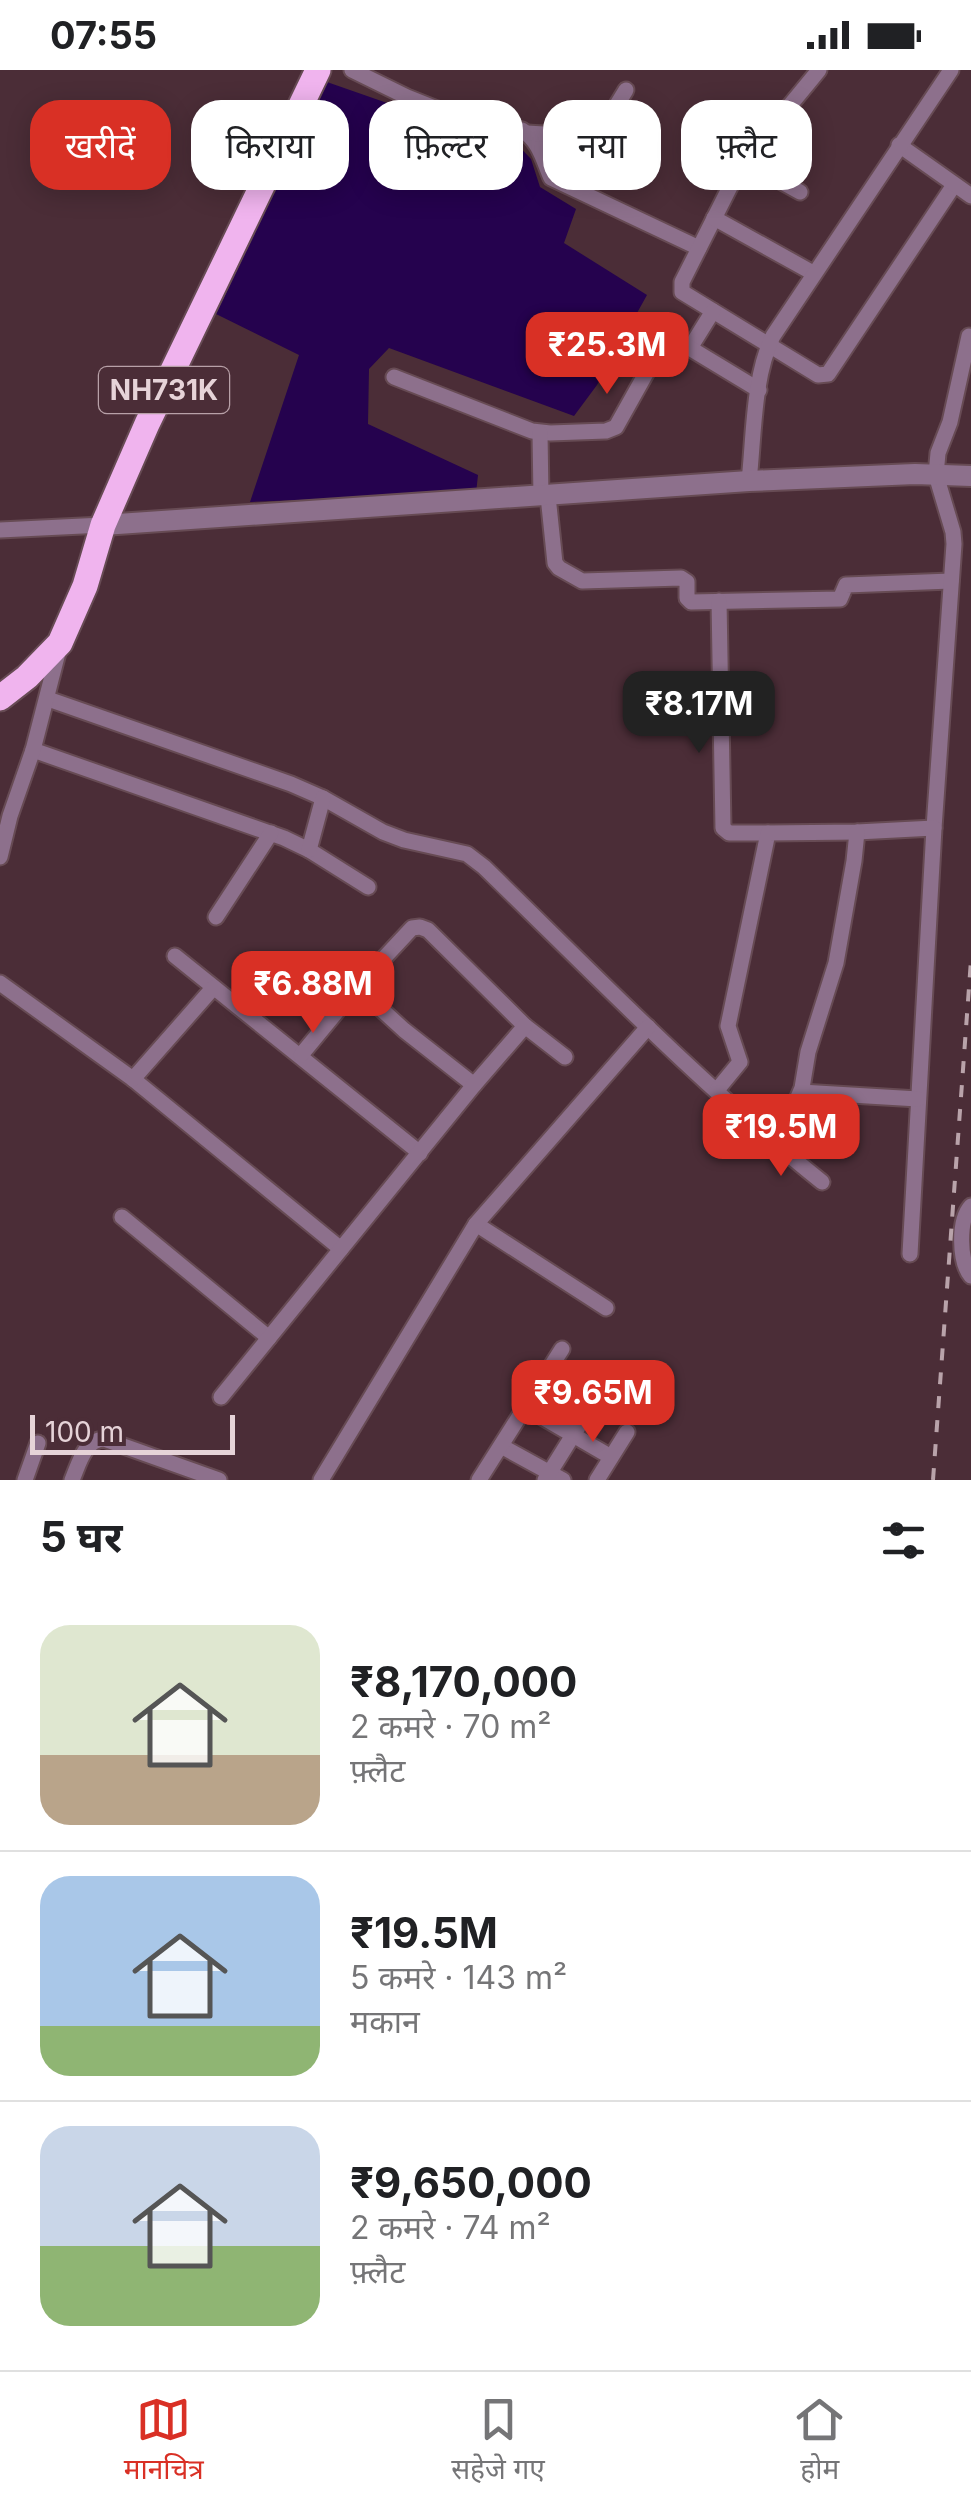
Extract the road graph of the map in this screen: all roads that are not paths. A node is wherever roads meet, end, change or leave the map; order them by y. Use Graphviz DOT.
graph roads {
  1 [pos="318,70"];
  2 [pos="352,70"];
  3 [pos="819,70"];
  4 [pos="951,70"];
  5 [pos="626,90"];
  6 [pos="794,100"];
  7 [pos="527,132"];
  8 [pos="899,145"];
  9 [pos="954,185"];
  10 [pos="729,190"];
  11 [pos="796,190"];
  12 [pos="800,192"];
  13 [pos="971,196"];
  14 [pos="714,218"];
  15 [pos="699,248"];
  16 [pos="813,273"];
  17 [pos="713,311"];
  18 [pos="968,336"];
  19 [pos="769,345"];
  20 [pos="690,348"];
  21 [pos="394,377"];
  22 [pos="759,390"];
  23 [pos="540,433"];
  24 [pos="936,475"];
  25 [pos="971,476"];
  26 [pos="748,481"];
  27 [pos="545,496"];
  28 [pos="103,525"];
  29 [pos="0,530"];
  30 [pos="951,581"];
  31 [pos="719,601"];
  32 [pos="60,643"];
  33 [pos="0,698"];
  34 [pos="48,699"];
  35 [pos="34,750"];
  36 [pos="323,798"];
  37 [pos="934,828"];
  38 [pos="857,832"];
  39 [pos="271,833"];
  40 [pos="768,833"];
  41 [pos="310,850"];
  42 [pos="0,856"];
  43 [pos="368,887"];
  44 [pos="216,917"];
  45 [pos="175,956"];
  46 [pos="0,983"];
  47 [pos="357,987"];
  48 [pos="213,988"];
  49 [pos="525,1026"];
  50 [pos="648,1027"];
  51 [pos="302,1055"];
  52 [pos="565,1057"];
  53 [pos="133,1079"];
  54 [pos="474,1085"];
  55 [pos="716,1090"];
  56 [pos="800,1092"];
  57 [pos="918,1100"];
  58 [pos="768,1140"];
  59 [pos="420,1153"];
  60 [pos="822,1182"];
  61 [pos="971,1206"];
  62 [pos="122,1217"];
  63 [pos="476,1224"];
  64 [pos="341,1249"];
  65 [pos="910,1254"];
  66 [pos="971,1276"];
  67 [pos="606,1308"];
  68 [pos="269,1338"];
  69 [pos="562,1349"];
  70 [pos="603,1387"];
  71 [pos="221,1398"];
  72 [pos="525,1407"];
  73 [pos="627,1432"];
  74 [pos="573,1436"];
  75 [pos="38,1443"];
  76 [pos="500,1446"];
  77 [pos="611,1458"];
  78 [pos="553,1478"];
  79 [pos="24,1480"];
  80 [pos="72,1480"];
  81 [pos="218,1480"];
  82 [pos="320,1480"];
  83 [pos="480,1480"];
  84 [pos="597,1480"];
  1 -- 28 [label="highway, NH731K"];
  2 -- 7 [label="street"];
  3 -- 6 [label="street"];
  4 -- 8 [label="street"];
  5 -- 7 [label="street"];
  7 -- 15 [label="street"];
  8 -- 9 [label="street"];
  8 -- 16 [label="street"];
  9 -- 13 [label="street"];
  9 -- 19 [label="street"];
  10 -- 14 [label="street"];
  11 -- 12 [label="street"];
  14 -- 15 [label="street"];
  14 -- 16 [label="street"];
  15 -- 17 [label="street"];
  16 -- 19 [label="street"];
  17 -- 19 [label="street"];
  17 -- 20 [label="street"];
  18 -- 24 [label="street"];
  19 -- 22 [label="street"];
  20 -- 22 [label="street"];
  20 -- 23 [label="street"];
  21 -- 23 [label="street"];
  22 -- 26 [label="street"];
  23 -- 27 [label="street"];
  24 -- 25 [label="street"];
  24 -- 26 [label="street"];
  24 -- 30 [label="street"];
  26 -- 27 [label="street"];
  27 -- 28 [label="street"];
  27 -- 31 [label="street"];
  28 -- 29 [label="street"];
  28 -- 32 [label="highway, NH731K"];
  30 -- 31 [label="street"];
  30 -- 37 [label="street"];
  31 -- 40 [label="street"];
  32 -- 33 [label="highway, NH731K"];
  32 -- 34 [label="street"];
  34 -- 35 [label="street"];
  34 -- 36 [label="street"];
  35 -- 39 [label="street"];
  35 -- 42 [label="street"];
  36 -- 41 [label="street"];
  36 -- 50 [label="street"];
  37 -- 38 [label="street"];
  37 -- 57 [label="street"];
  38 -- 40 [label="street"];
  38 -- 56 [label="street"];
  39 -- 41 [label="street"];
  39 -- 44 [label="street"];
  40 -- 55 [label="street"];
  41 -- 43 [label="street"];
  45 -- 48 [label="street"];
  46 -- 53 [label="street"];
  47 -- 49 [label="street"];
  47 -- 51 [label="street"];
  47 -- 54 [label="street"];
  48 -- 51 [label="street"];
  48 -- 53 [label="street"];
  49 -- 52 [label="street"];
  49 -- 54 [label="street"];
  50 -- 55 [label="street"];
  50 -- 63 [label="street"];
  51 -- 59 [label="street"];
  53 -- 64 [label="street"];
  54 -- 59 [label="street"];
  55 -- 58 [label="street"];
  56 -- 57 [label="street"];
  56 -- 58 [label="street"];
  57 -- 65 [label="street"];
  58 -- 60 [label="street"];
  59 -- 64 [label="street"];
  61 -- 66 [label="street"];
  62 -- 68 [label="street"];
  63 -- 67 [label="street"];
  63 -- 82 [label="street"];
  64 -- 68 [label="street"];
  68 -- 71 [label="street"];
  69 -- 72 [label="street"];
  70 -- 74 [label="street"];
  72 -- 74 [label="street"];
  72 -- 76 [label="street"];
  73 -- 77 [label="street"];
  74 -- 77 [label="street"];
  74 -- 78 [label="street"];
  75 -- 79 [label="street"];
  76 -- 78 [label="street"];
  76 -- 83 [label="street"];
  77 -- 84 [label="street"];
  80 -- 81 [label="street"];
}
